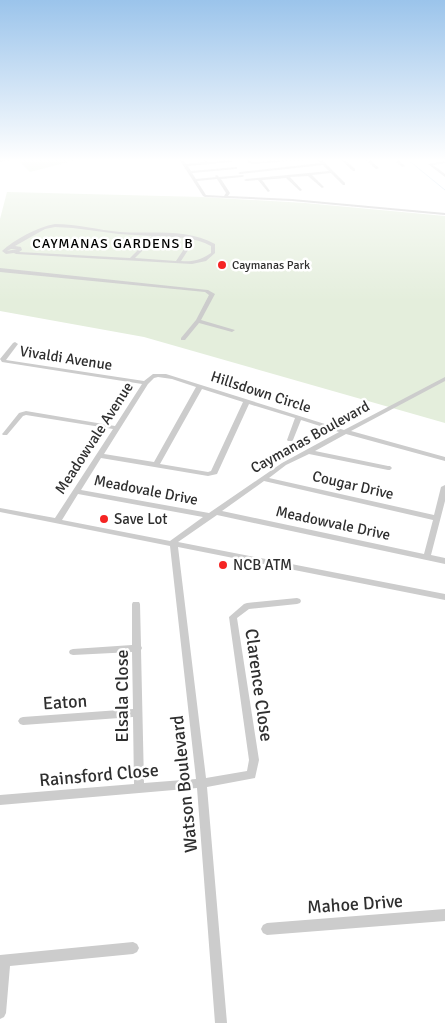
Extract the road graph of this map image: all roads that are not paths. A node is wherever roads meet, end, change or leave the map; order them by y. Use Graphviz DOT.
graph roads {
  1 [pos="366,207"];
  2 [pos="445,214"];
  3 [pos="155,235"];
  4 [pos="190,244"];
  5 [pos="4,250"];
  6 [pos="132,259"];
  7 [pos="178,262"];
  8 [pos="0,270"];
  9 [pos="198,321"];
  10 [pos="232,330"];
  11 [pos="184,339"];
  12 [pos="15,344"];
  13 [pos="156,374"];
  14 [pos="443,380"];
  15 [pos="146,383"];
  16 [pos="200,386"];
  17 [pos="247,400"];
  18 [pos="299,417"];
  19 [pos="116,428"];
  20 [pos="345,432"];
  21 [pos="5,434"];
  22 [pos="290,440"];
  23 [pos="307,451"];
  24 [pos="99,455"];
  25 [pos="445,459"];
  26 [pos="156,465"];
  27 [pos="388,468"];
  28 [pos="263,479"];
  29 [pos="445,487"];
  30 [pos="76,491"];
  31 [pos="0,510"];
  32 [pos="213,514"];
  33 [pos="437,518"];
  34 [pos="57,521"];
  35 [pos="173,542"];
  36 [pos="427,557"];
  37 [pos="445,561"];
  38 [pos="445,597"];
  39 [pos="297,602"];
  40 [pos="136,604"];
  41 [pos="138,648"];
  42 [pos="73,652"];
  43 [pos="138,712"];
  44 [pos="23,721"];
  45 [pos="202,783"];
  46 [pos="139,788"];
  47 [pos="0,800"];
  48 [pos="445,915"];
  49 [pos="267,929"];
  50 [pos="133,948"];
  51 [pos="2,960"];
  52 [pos="0,1013"];
  53 [pos="221,1023"];
  1 -- 2 [label="street"];
  3 -- 5 [label="street"];
  3 -- 6 [label="street"];
  3 -- 7 [label="street"];
  4 -- 7 [label="street"];
  5 -- 6 [label="street"];
  6 -- 7 [label="street"];
  8 -- 9 [label="street"];
  9 -- 10 [label="street"];
  9 -- 11 [label="street"];
  12 -- 15 [label="street, Vivaldi Avenue"];
  13 -- 15 [label="street, Meadowvale Avenue"];
  13 -- 16 [label="street, Hillsdown Circle"];
  14 -- 20 [label="street, Caymanas Boulevard"];
  15 -- 19 [label="street, Meadowvale Avenue"];
  16 -- 17 [label="street, Hillsdown Circle"];
  16 -- 26 [label="street"];
  17 -- 18 [label="street, Hillsdown Circle"];
  17 -- 26 [label="street"];
  18 -- 20 [label="street, Hillsdown Circle"];
  18 -- 22 [label="street"];
  19 -- 21 [label="street"];
  19 -- 24 [label="street, Meadowvale Avenue"];
  20 -- 23 [label="street, Caymanas Boulevard"];
  20 -- 25 [label="street, Hillsdown Circle"];
  23 -- 27 [label="street"];
  23 -- 28 [label="street, Caymanas Boulevard"];
  24 -- 26 [label="street"];
  24 -- 30 [label="street, Meadowvale Avenue"];
  28 -- 32 [label="street, Caymanas Boulevard"];
  28 -- 33 [label="street, Cougar Drive"];
  29 -- 33 [label="street"];
  30 -- 32 [label="street, Meadovale Drive"];
  30 -- 34 [label="street, Meadowvale Avenue"];
  31 -- 34 [label="street"];
  32 -- 35 [label="street, Caymanas Boulevard"];
  32 -- 36 [label="street, Meadowvale Drive"];
  33 -- 36 [label="street"];
  34 -- 35 [label="street"];
  35 -- 38 [label="street"];
  35 -- 45 [label="street, Watson Boulevard"];
  36 -- 37 [label="street, Meadowvale Drive"];
  39 -- 45 [label="street, Clarence Close"];
  40 -- 41 [label="street, Elsala Close"];
  41 -- 42 [label="street"];
  41 -- 43 [label="street, Elsala Close"];
  43 -- 44 [label="street, Eaton"];
  43 -- 46 [label="street, Elsala Close"];
  45 -- 46 [label="street, Rainsford Close"];
  45 -- 53 [label="street, Watson Boulevard"];
  46 -- 47 [label="street, Rainsford Close"];
  48 -- 49 [label="street, Mahoe Drive"];
  50 -- 51 [label="street"];
  51 -- 52 [label="street"];
}
